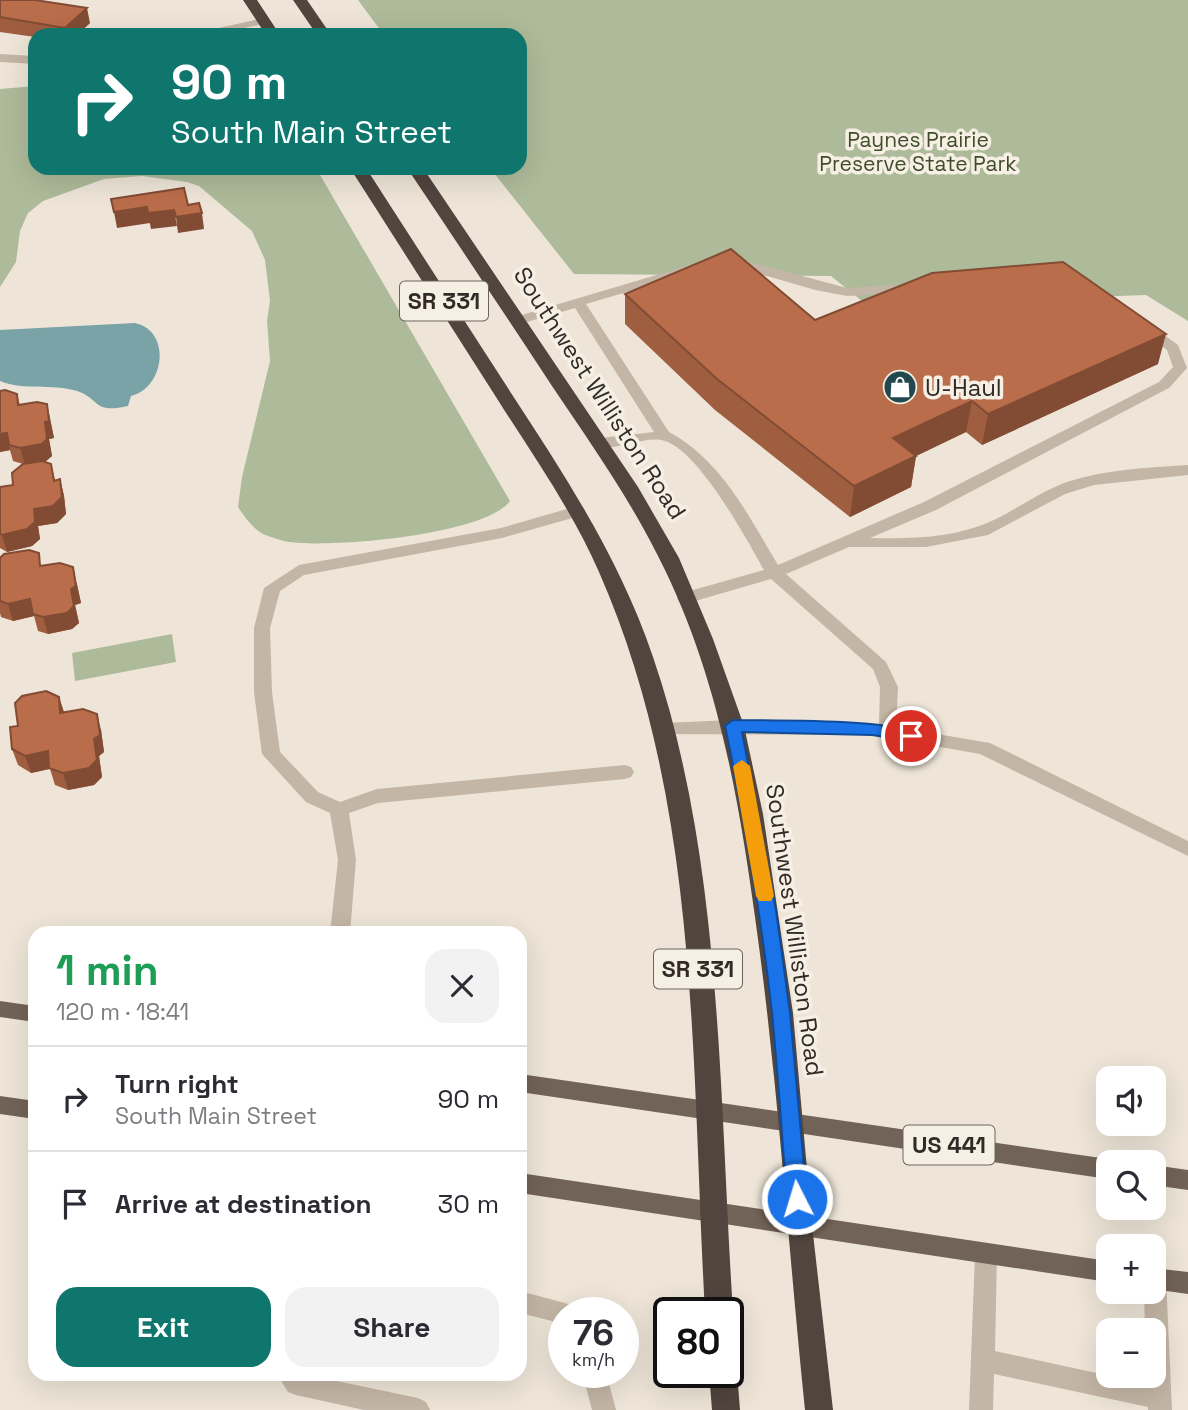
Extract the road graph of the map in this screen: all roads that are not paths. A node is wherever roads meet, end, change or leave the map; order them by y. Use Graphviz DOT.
graph roads {
  1 [pos="250,0"];
  2 [pos="300,0"];
  3 [pos="264,21"];
  4 [pos="228,28"];
  5 [pos="268,28"];
  6 [pos="319,28"];
  7 [pos="0,58"];
  8 [pos="28,60"];
  9 [pos="362,175"];
  10 [pos="420,175"];
  11 [pos="931,286"];
  12 [pos="578,302"];
  13 [pos="1131,317"];
  14 [pos="520,320"];
  15 [pos="664,435"];
  16 [pos="601,443"];
  17 [pos="1188,470"];
  18 [pos="577,512"];
  19 [pos="847,542"];
  20 [pos="775,573"];
  21 [pos="685,598"];
  22 [pos="733,726"];
  23 [pos="663,729"];
  24 [pos="887,731"];
  25 [pos="625,772"];
  26 [pos="339,809"];
  27 [pos="1188,849"];
  28 [pos="341,926"];
  29 [pos="0,1009"];
  30 [pos="28,1013"];
  31 [pos="527,1084"];
  32 [pos="0,1105"];
  33 [pos="28,1109"];
  34 [pos="706,1110"];
  35 [pos="790,1122"];
  36 [pos="1096,1167"];
  37 [pos="1166,1177"];
  38 [pos="1188,1180"];
  39 [pos="527,1184"];
  40 [pos="711,1212"];
  41 [pos="799,1225"];
  42 [pos="986,1254"];
  43 [pos="1096,1270"];
  44 [pos="1166,1280"];
  45 [pos="1188,1283"];
  46 [pos="718,1297"];
  47 [pos="527,1304"];
  48 [pos="1155,1304"];
  49 [pos="548,1309"];
  50 [pos="983,1360"];
  51 [pos="294,1381"];
  52 [pos="598,1388"];
  53 [pos="724,1388"];
  54 [pos="1160,1404"];
  55 [pos="418,1410"];
  56 [pos="604,1410"];
  57 [pos="726,1410"];
  58 [pos="819,1410"];
  59 [pos="981,1410"];
  1 -- 3 [label="highway"];
  2 -- 6 [label="highway"];
  3 -- 4 [label="street"];
  3 -- 5 [label="highway"];
  7 -- 8 [label="street"];
  9 -- 18 [label="highway, SR 331"];
  10 -- 14 [label="highway, Southwest Williston Road / SR 331"];
  11 -- 12 [label="street"];
  12 -- 14 [label="street"];
  12 -- 15 [label="street"];
  13 -- 19 [label="street"];
  14 -- 16 [label="highway, Southwest Williston Road / SR 331"];
  15 -- 16 [label="street"];
  15 -- 20 [label="street"];
  16 -- 21 [label="highway, Southwest Williston Road / SR 331"];
  17 -- 19 [label="street"];
  18 -- 23 [label="highway, SR 331"];
  18 -- 26 [label="street"];
  19 -- 20 [label="street"];
  20 -- 21 [label="street"];
  20 -- 24 [label="street"];
  21 -- 22 [label="highway, Southwest Williston Road / SR 331"];
  22 -- 23 [label="street"];
  22 -- 24 [label="street"];
  22 -- 35 [label="highway, Southwest Williston Road / SR 331"];
  23 -- 34 [label="highway, SR 331"];
  24 -- 27 [label="street"];
  25 -- 26 [label="street"];
  26 -- 28 [label="street"];
  29 -- 30 [label="main road"];
  31 -- 34 [label="main road, US 441"];
  32 -- 33 [label="main road"];
  34 -- 35 [label="main road, US 441"];
  34 -- 40 [label="highway, SR 331"];
  35 -- 36 [label="main road, US 441"];
  35 -- 41 [label="highway, Southwest Williston Road / SR 331"];
  37 -- 38 [label="main road"];
  39 -- 40 [label="main road"];
  40 -- 41 [label="main road"];
  40 -- 46 [label="highway, SR 331"];
  41 -- 42 [label="main road"];
  41 -- 58 [label="highway, Southwest Williston Road / SR 331"];
  42 -- 43 [label="main road"];
  42 -- 50 [label="street"];
  44 -- 45 [label="main road"];
  47 -- 49 [label="street"];
  48 -- 54 [label="street"];
  50 -- 54 [label="street"];
  50 -- 59 [label="street"];
  51 -- 55 [label="street"];
  52 -- 56 [label="street"];
  53 -- 57 [label="highway"];
}
